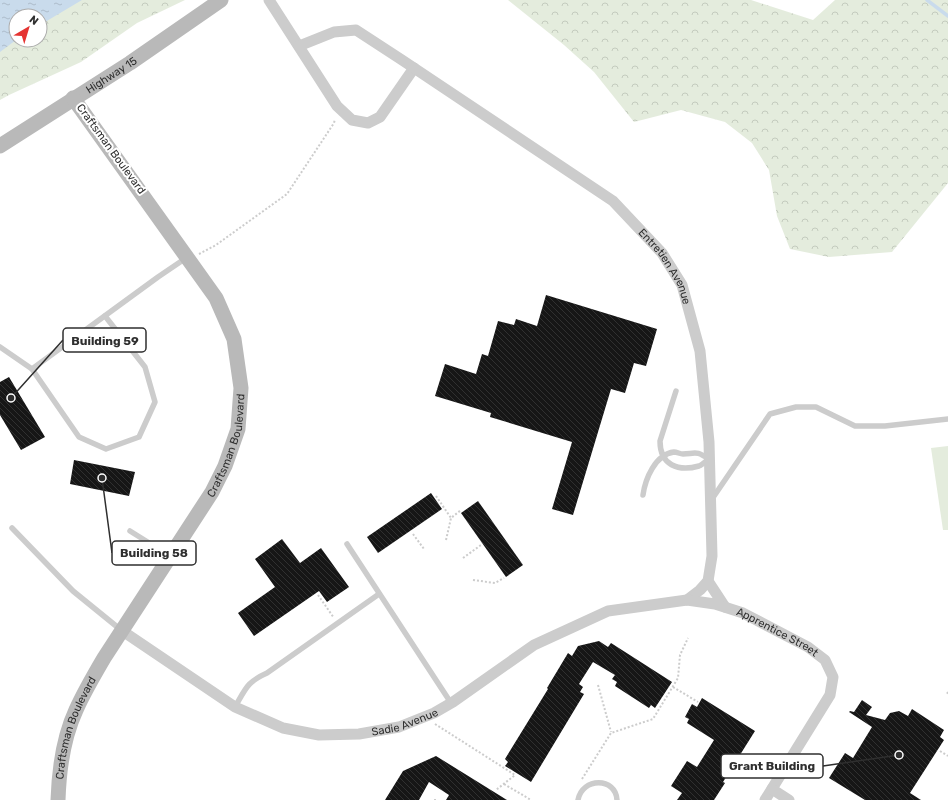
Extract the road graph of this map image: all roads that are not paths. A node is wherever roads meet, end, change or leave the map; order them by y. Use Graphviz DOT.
graph roads {
  1 [pos="221,0"];
  2 [pos="269,0"];
  3 [pos="299,46"];
  4 [pos="414,68"];
  5 [pos="73,98"];
  6 [pos="0,146"];
  7 [pos="193,255"];
  8 [pos="105,316"];
  9 [pos="0,347"];
  10 [pos="32,369"];
  11 [pos="676,391"];
  12 [pos="948,419"];
  13 [pos="663,457"];
  14 [pos="709,459"];
  15 [pos="643,495"];
  16 [pos="711,501"];
  17 [pos="12,528"];
  18 [pos="130,531"];
  19 [pos="347,544"];
  20 [pos="170,556"];
  21 [pos="708,581"];
  22 [pos="379,594"];
  23 [pos="687,600"];
  24 [pos="725,608"];
  25 [pos="121,630"];
  26 [pos="450,703"];
  27 [pos="235,706"];
  28 [pos="772,790"];
  29 [pos="58,800"];
  30 [pos="578,800"];
  31 [pos="617,800"];
  32 [pos="765,800"];
  33 [pos="789,800"];
  1 -- 5 [label="street, Highway 15"];
  2 -- 3 [label="street"];
  3 -- 4 [label="street, Entretien Avenue"];
  3 -- 4 [label="street"];
  4 -- 14 [label="street, Entretien Avenue"];
  5 -- 6 [label="street, Highway 15"];
  5 -- 7 [label="street, Craftsman Boulevard"];
  7 -- 8 [label="lane"];
  7 -- 20 [label="street, Craftsman Boulevard"];
  8 -- 10 [label="lane"];
  8 -- 10 [label="lane"];
  9 -- 10 [label="lane"];
  11 -- 13 [label="lane"];
  12 -- 16 [label="lane"];
  13 -- 14 [label="lane"];
  13 -- 14 [label="lane"];
  13 -- 15 [label="lane"];
  14 -- 16 [label="street, Entretien Avenue"];
  16 -- 21 [label="street, Entretien Avenue"];
  17 -- 25 [label="lane"];
  18 -- 20 [label="lane"];
  19 -- 22 [label="lane"];
  20 -- 25 [label="street, Craftsman Boulevard"];
  21 -- 23 [label="street"];
  21 -- 24 [label="street"];
  22 -- 26 [label="lane"];
  22 -- 27 [label="lane"];
  23 -- 24 [label="street, Apprentice Street"];
  23 -- 26 [label="street, Sadie Avenue"];
  24 -- 28 [label="street, Apprentice Street"];
  25 -- 27 [label="street, Sadie Avenue"];
  25 -- 29 [label="street, Craftsman Boulevard"];
  26 -- 27 [label="street, Sadie Avenue"];
  28 -- 32 [label="street, Apprentice Street"];
  28 -- 33 [label="street"];
  30 -- 31 [label="lane"];
}
